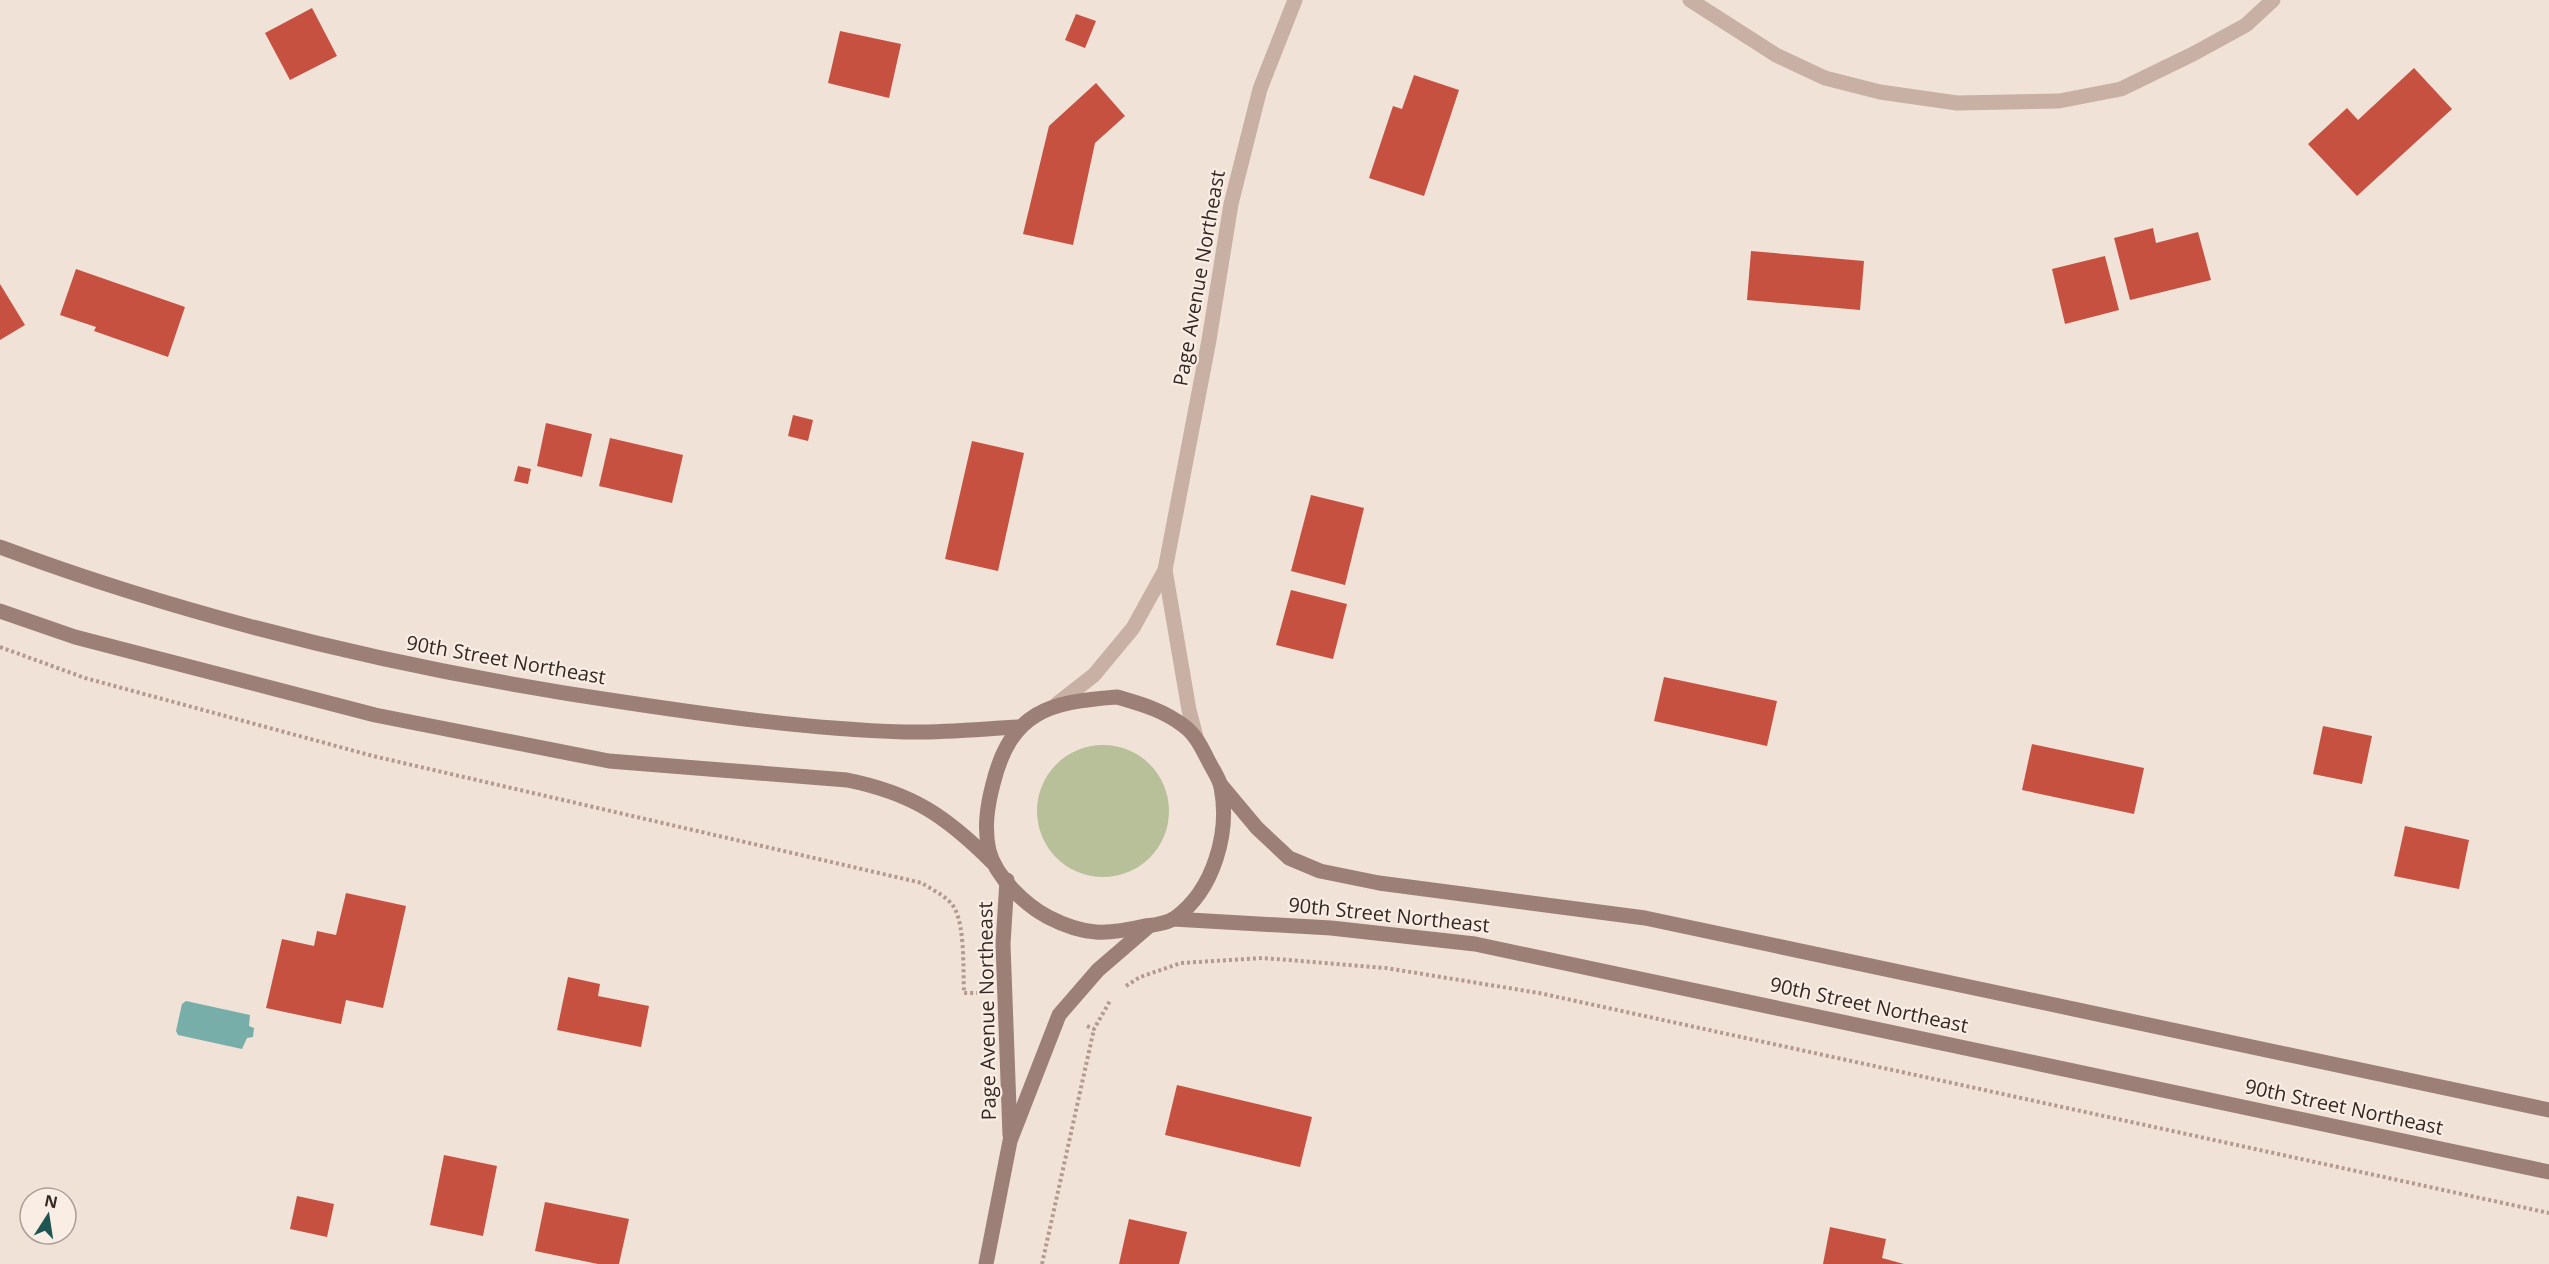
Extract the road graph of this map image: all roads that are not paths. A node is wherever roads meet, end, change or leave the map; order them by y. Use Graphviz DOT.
graph roads {
  1 [pos="1295,0"];
  2 [pos="1690,0"];
  3 [pos="2273,0"];
  4 [pos="0,547"];
  5 [pos="1165,570"];
  6 [pos="0,611"];
  7 [pos="1057,704"];
  8 [pos="1019,727"];
  9 [pos="1196,737"];
  10 [pos="1221,784"];
  11 [pos="992,862"];
  12 [pos="1007,880"];
  13 [pos="1173,919"];
  14 [pos="1150,925"];
  15 [pos="2549,1110"];
  16 [pos="1010,1141"];
  17 [pos="2549,1172"];
  18 [pos="986,1264"];
  1 -- 5 [label="street, Page Avenue Northeast"];
  2 -- 3 [label="street"];
  4 -- 8 [label="main road, 90th Street Northeast"];
  5 -- 7 [label="street, Page Avenue Northeast"];
  5 -- 9 [label="street, Page Avenue Northeast"];
  6 -- 11 [label="main road"];
  7 -- 8 [label="main road"];
  7 -- 9 [label="main road"];
  8 -- 11 [label="main road"];
  9 -- 10 [label="main road"];
  10 -- 13 [label="main road"];
  10 -- 15 [label="main road, 90th Street Northeast"];
  11 -- 12 [label="main road"];
  12 -- 14 [label="main road"];
  12 -- 16 [label="main road, Page Avenue Northeast"];
  13 -- 14 [label="main road"];
  13 -- 17 [label="main road, 90th Street Northeast"];
  14 -- 16 [label="main road, Page Avenue Northeast"];
  16 -- 18 [label="main road, Page Avenue Northeast"];
}
